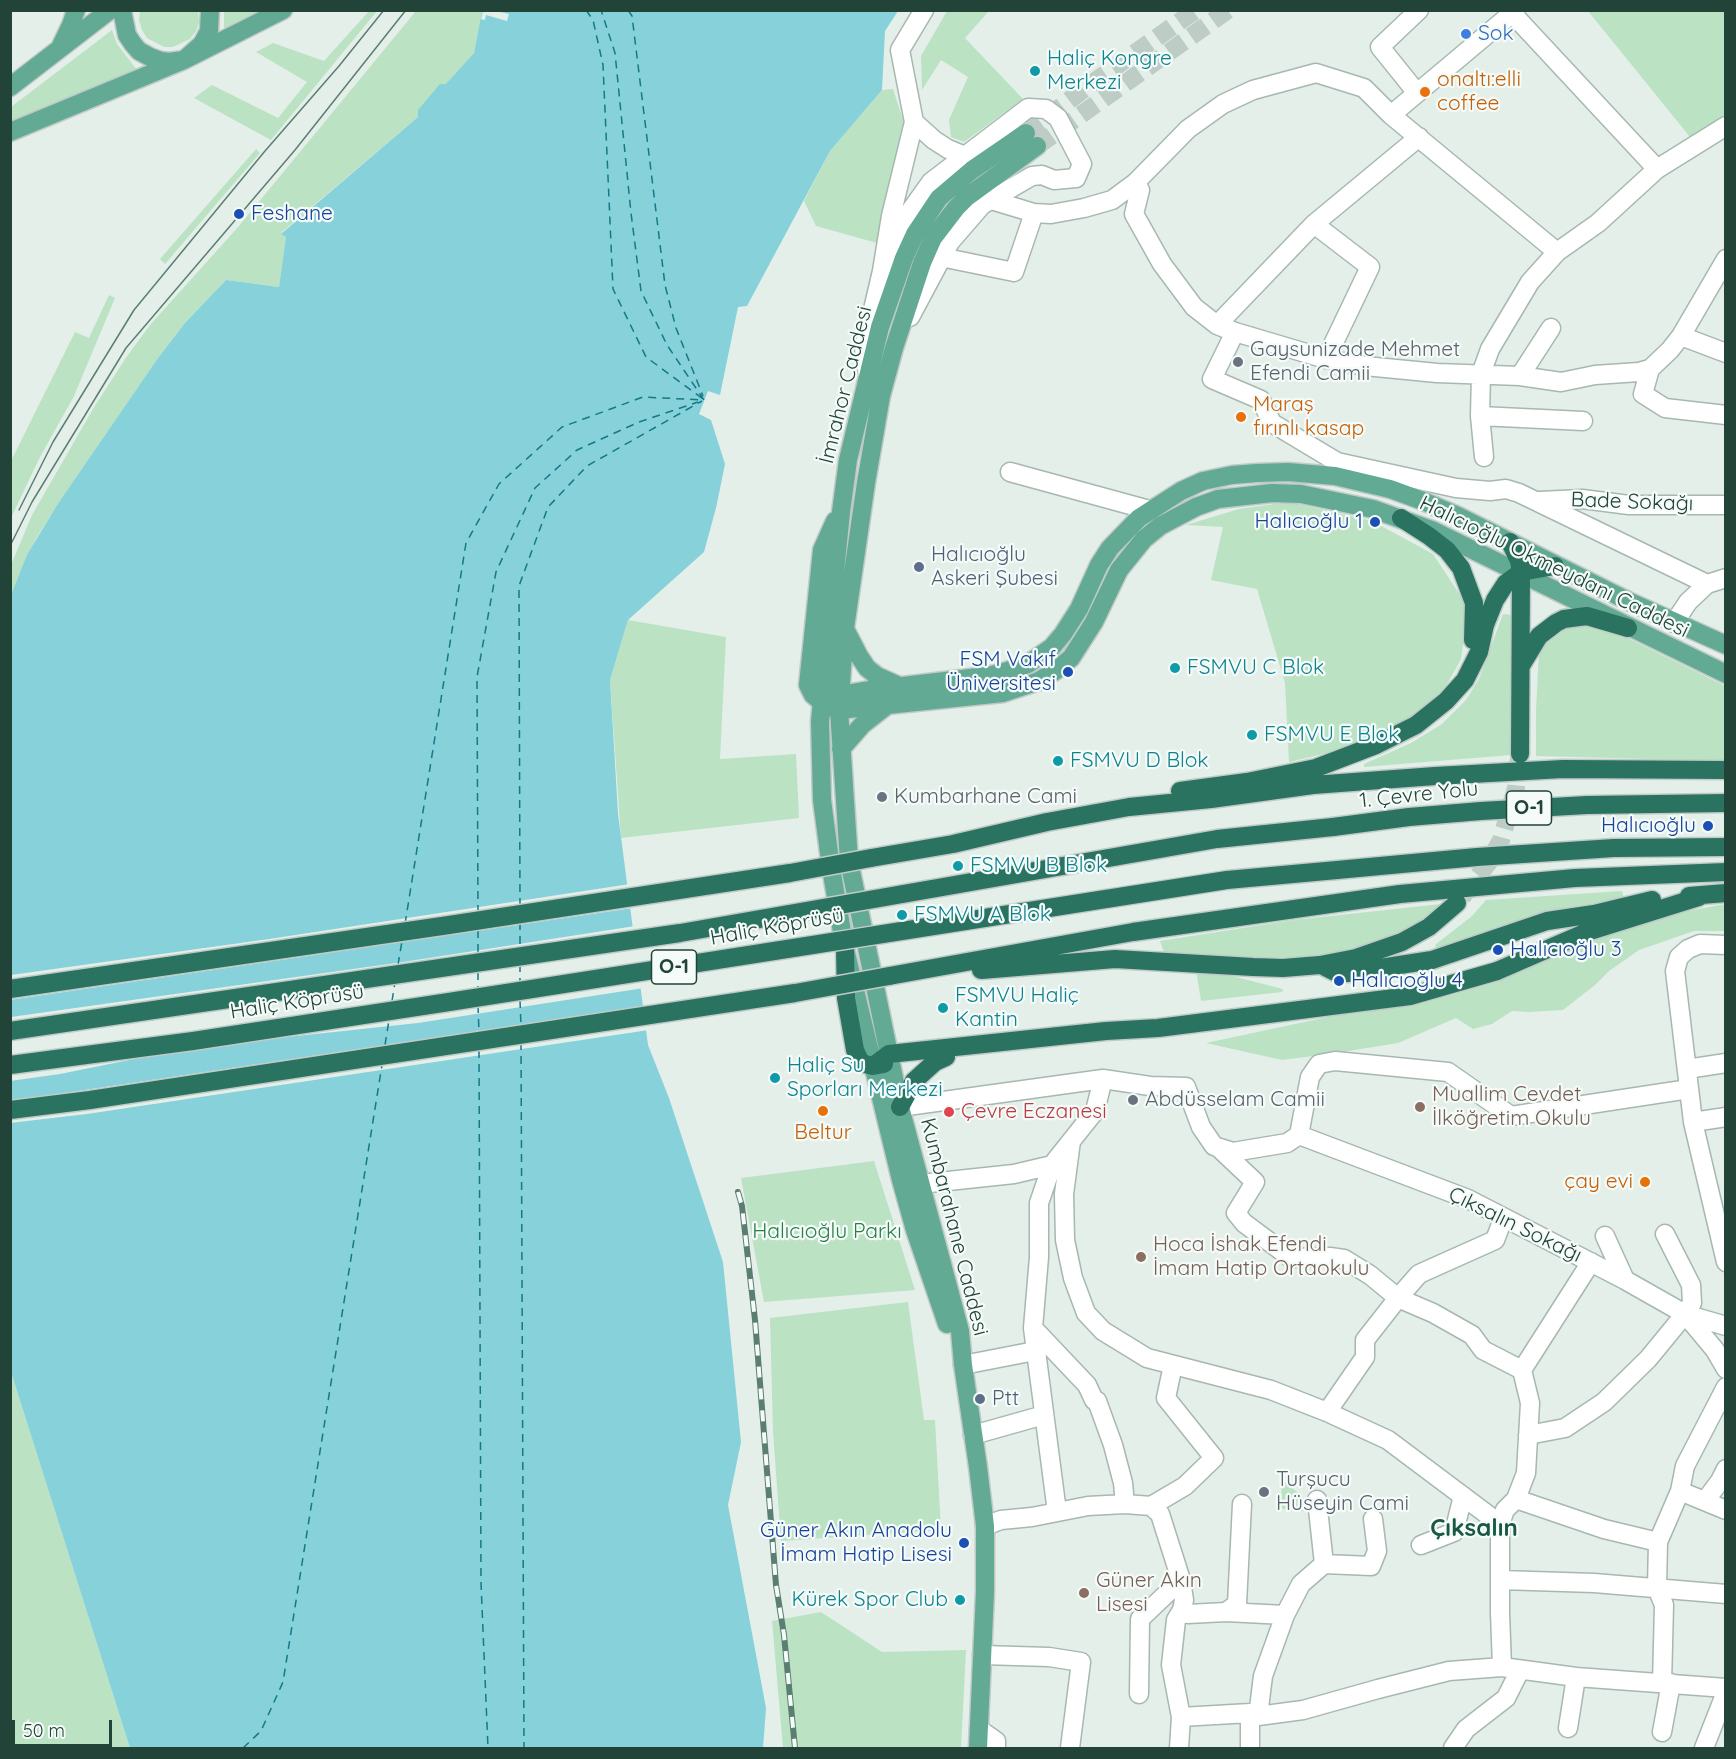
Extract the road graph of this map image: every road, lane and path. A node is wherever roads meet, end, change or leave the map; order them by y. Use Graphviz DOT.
graph roads {
  1 [pos="76,10"];
  2 [pos="110,10"];
  3 [pos="122,10"];
  4 [pos="210,10"];
  5 [pos="283,10"];
  6 [pos="924,10"];
  7 [pos="1419,10"];
  8 [pos="1512,12"];
  9 [pos="58,52"];
  10 [pos="184,60"];
  11 [pos="10,87"];
  12 [pos="1417,93"];
  13 [pos="1391,115"];
  14 [pos="914,122"];
  15 [pos="1725,126"];
  16 [pos="10,132"];
  17 [pos="1419,137"];
  18 [pos="965,156"];
  19 [pos="1657,169"];
  20 [pos="1135,183"];
  21 [pos="991,200"];
  22 [pos="1034,213"];
  23 [pos="1314,224"];
  24 [pos="1557,252"];
  25 [pos="941,257"];
  26 [pos="1725,259"];
  27 [pos="882,271"];
  28 [pos="1217,325"];
  29 [pos="1551,328"];
  30 [pos="1235,332"];
  31 [pos="1681,336"];
  32 [pos="894,348"];
  33 [pos="1725,353"];
  34 [pos="1326,359"];
  35 [pos="1650,369"];
  36 [pos="1481,374"];
  37 [pos="868,376"];
  38 [pos="1520,376"];
  39 [pos="1725,415"];
  40 [pos="1480,416"];
  41 [pos="1583,422"];
  42 [pos="1484,457"];
  43 [pos="1336,469"];
  44 [pos="1010,472"];
  45 [pos="1539,501"];
  46 [pos="1725,505"];
  47 [pos="1149,510"];
  48 [pos="1401,518"];
  49 [pos="1510,542"];
  50 [pos="1555,566"];
  51 [pos="1521,572"];
  52 [pos="1725,578"];
  53 [pos="1707,584"];
  54 [pos="1674,623"];
  55 [pos="845,628"];
  56 [pos="1628,628"];
  57 [pos="1725,645"];
  58 [pos="1522,665"];
  59 [pos="1470,671"];
  60 [pos="1725,674"];
  61 [pos="899,686"];
  62 [pos="822,703"];
  63 [pos="840,703"];
  64 [pos="886,707"];
  65 [pos="841,749"];
  66 [pos="1520,754"];
  67 [pos="1725,770"];
  68 [pos="1725,803"];
  69 [pos="1129,807"];
  70 [pos="1333,827"];
  71 [pos="1725,847"];
  72 [pos="1725,872"];
  73 [pos="1725,893"];
  74 [pos="1699,897"];
  75 [pos="1457,903"];
  76 [pos="1725,945"];
  77 [pos="845,949"];
  78 [pos="1320,965"];
  79 [pos="889,976"];
  80 [pos="10,989"];
  81 [pos="1158,1028"];
  82 [pos="10,1031"];
  83 [pos="946,1057"];
  84 [pos="885,1061"];
  85 [pos="1725,1063"];
  86 [pos="10,1065"];
  87 [pos="1687,1069"];
  88 [pos="1103,1079"];
  89 [pos="1689,1089"];
  90 [pos="900,1107"];
  91 [pos="10,1110"];
  92 [pos="1725,1117"];
  93 [pos="1693,1122"];
  94 [pos="1299,1135"];
  95 [pos="1071,1139"];
  96 [pos="1218,1147"];
  97 [pos="1052,1164"];
  98 [pos="920,1184"];
  99 [pos="1719,1207"];
  100 [pos="1503,1219"];
  101 [pos="1665,1233"];
  102 [pos="1605,1236"];
  103 [pos="1592,1262"];
  104 [pos="1725,1262"];
  105 [pos="1625,1280"];
  106 [pos="1398,1298"];
  107 [pos="1685,1314"];
  108 [pos="1725,1326"];
  109 [pos="1033,1328"];
  110 [pos="1035,1351"];
  111 [pos="963,1365"];
  112 [pos="1173,1365"];
  113 [pos="1725,1369"];
  114 [pos="1522,1370"];
  115 [pos="1725,1387"];
  116 [pos="1327,1412"];
  117 [pos="1044,1415"];
  118 [pos="973,1435"];
  119 [pos="1528,1435"];
  120 [pos="1725,1469"];
  121 [pos="1680,1491"];
  122 [pos="1463,1496"];
  123 [pos="1516,1499"];
  124 [pos="1317,1500"];
  125 [pos="1705,1501"];
  126 [pos="1125,1504"];
  127 [pos="1242,1504"];
  128 [pos="1151,1506"];
  129 [pos="1725,1510"];
  130 [pos="1057,1512"];
  131 [pos="1372,1519"];
  132 [pos="1500,1524"];
  133 [pos="985,1526"];
  134 [pos="1658,1542"];
  135 [pos="1421,1545"];
  136 [pos="1324,1564"];
  137 [pos="1181,1580"];
  138 [pos="1501,1580"];
  139 [pos="1657,1588"];
  140 [pos="1725,1594"];
  141 [pos="1182,1610"];
  142 [pos="1226,1612"];
  143 [pos="1285,1615"];
  144 [pos="982,1655"];
  145 [pos="1511,1668"];
  146 [pos="1576,1677"];
  147 [pos="1666,1684"];
  148 [pos="1725,1690"];
  149 [pos="1139,1694"];
  150 [pos="1254,1715"];
  151 [pos="1181,1717"];
  152 [pos="1568,1728"];
  153 [pos="979,1729"];
  154 [pos="1662,1732"];
  155 [pos="978,1749"];
  156 [pos="996,1749"];
  157 [pos="1070,1749"];
  158 [pos="1179,1749"];
  159 [pos="1250,1749"];
  160 [pos="1453,1749"];
  161 [pos="1704,1749"];
  1 -- 9 [label="main road"];
  2 -- 9 [label="main road"];
  3 -- 10 [label="main road"];
  4 -- 10 [label="main road"];
  5 -- 10 [label="main road"];
  6 -- 14 [label="street"];
  7 -- 12 [label="street"];
  8 -- 12 [label="street"];
  8 -- 19 [label="street"];
  9 -- 11 [label="main road"];
  10 -- 16 [label="main road"];
  12 -- 13 [label="street"];
  13 -- 17 [label="street"];
  13 -- 20 [label="street"];
  14 -- 18 [label="street"];
  14 -- 27 [label="street"];
  15 -- 19 [label="street"];
  17 -- 23 [label="street"];
  17 -- 24 [label="street"];
  18 -- 21 [label="street"];
  18 -- 27 [label="street"];
  19 -- 24 [label="street"];
  20 -- 22 [label="street"];
  20 -- 28 [label="street"];
  21 -- 22 [label="street"];
  21 -- 25 [label="street"];
  22 -- 25 [label="street"];
  23 -- 28 [label="street"];
  23 -- 34 [label="street"];
  24 -- 36 [label="street"];
  25 -- 32 [label="street"];
  26 -- 31 [label="street"];
  27 -- 37 [label="street"];
  28 -- 30 [label="street"];
  29 -- 38 [label="street"];
  30 -- 34 [label="street"];
  30 -- 43 [label="street"];
  31 -- 33 [label="street"];
  31 -- 35 [label="street"];
  32 -- 37 [label="main road, İmrahor Caddesi"];
  32 -- 55 [label="main road, İmrahor Caddesi"];
  34 -- 36 [label="street"];
  35 -- 38 [label="street"];
  35 -- 39 [label="street"];
  36 -- 38 [label="street"];
  36 -- 40 [label="street"];
  37 -- 62 [label="main road, İmrahor Caddesi"];
  40 -- 41 [label="street"];
  40 -- 42 [label="street"];
  43 -- 45 [label="street"];
  43 -- 47 [label="main road, Halıcıoğlu Okmeydanı Caddesi"];
  43 -- 49 [label="main road, Halıcıoğlu Okmeydanı Caddesi"];
  44 -- 47 [label="street"];
  45 -- 46 [label="street, Bade Sokağı"];
  45 -- 53 [label="street"];
  47 -- 61 [label="main road, Halıcıoğlu Okmeydanı Caddesi"];
  48 -- 51 [label="main road, Halıcıoğlu Okmeydanı Caddesi"];
  48 -- 59 [label="highway"];
  48 -- 64 [label="main road, Halıcıoğlu Okmeydanı Caddesi"];
  49 -- 50 [label="main road, Halıcıoğlu Okmeydanı Caddesi"];
  49 -- 51 [label="highway"];
  50 -- 51 [label="highway"];
  50 -- 54 [label="main road, Halıcıoğlu Okmeydanı Caddesi"];
  51 -- 56 [label="main road, Halıcıoğlu Okmeydanı Caddesi"];
  51 -- 58 [label="highway"];
  51 -- 59 [label="highway"];
  52 -- 53 [label="street"];
  53 -- 54 [label="street"];
  54 -- 57 [label="main road, Halıcıoğlu Okmeydanı Caddesi"];
  55 -- 61 [label="main road"];
  55 -- 63 [label="main road, İmrahor Caddesi"];
  56 -- 58 [label="highway"];
  56 -- 60 [label="main road, Halıcıoğlu Okmeydanı Caddesi"];
  58 -- 66 [label="highway"];
  59 -- 69 [label="highway"];
  61 -- 63 [label="main road, Halıcıoğlu Okmeydanı Caddesi"];
  62 -- 63 [label="main road"];
  62 -- 77 [label="main road"];
  63 -- 64 [label="main road, Halıcıoğlu Okmeydanı Caddesi"];
  63 -- 65 [label="main road, Kumbarahane Caddesi"];
  64 -- 65 [label="main road"];
  65 -- 84 [label="main road, Kumbarahane Caddesi"];
  67 -- 69 [label="highway"];
  68 -- 70 [label="highway, 1. Çevre Yolu / O-1"];
  69 -- 80 [label="highway, bridge"];
  70 -- 82 [label="highway, Haliç Köprüsü / O-1, bridge"];
  71 -- 86 [label="highway, Haliç Köprüsü / O-1, bridge"];
  72 -- 79 [label="highway"];
  73 -- 74 [label="highway"];
  74 -- 78 [label="highway"];
  74 -- 81 [label="highway"];
  75 -- 78 [label="highway"];
  76 -- 87 [label="street"];
  77 -- 84 [label="highway"];
  78 -- 79 [label="highway"];
  79 -- 91 [label="highway, bridge"];
  81 -- 83 [label="highway"];
  81 -- 84 [label="highway"];
  83 -- 84 [label="highway"];
  83 -- 90 [label="highway"];
  84 -- 90 [label="main road, Kumbarahane Caddesi"];
  84 -- 111 [label="main road, Kumbarahane Caddesi"];
  85 -- 87 [label="street"];
  87 -- 89 [label="street"];
  88 -- 90 [label="street"];
  88 -- 95 [label="street"];
  88 -- 96 [label="street"];
  89 -- 93 [label="street"];
  89 -- 94 [label="street"];
  90 -- 98 [label="main road, Kumbarahane Caddesi"];
  92 -- 93 [label="street"];
  93 -- 99 [label="street"];
  94 -- 96 [label="street"];
  94 -- 100 [label="street, Çıksalın Sokağı"];
  95 -- 97 [label="street"];
  95 -- 112 [label="street"];
  96 -- 106 [label="street"];
  97 -- 98 [label="street"];
  97 -- 109 [label="street"];
  98 -- 111 [label="main road, Kumbarahane Caddesi"];
  99 -- 104 [label="street"];
  100 -- 103 [label="street, Çıksalın Sokağı"];
  100 -- 106 [label="street"];
  101 -- 107 [label="street"];
  102 -- 105 [label="street"];
  103 -- 105 [label="street, Çıksalın Sokağı"];
  103 -- 114 [label="street"];
  105 -- 107 [label="street, Çıksalın Sokağı"];
  106 -- 114 [label="street"];
  106 -- 116 [label="street"];
  107 -- 108 [label="street, Çıksalın Sokağı"];
  107 -- 113 [label="street"];
  107 -- 119 [label="street"];
  109 -- 110 [label="street"];
  109 -- 126 [label="street"];
  110 -- 111 [label="street"];
  110 -- 117 [label="street"];
  111 -- 118 [label="main road, Kumbarahane Caddesi"];
  112 -- 116 [label="street"];
  112 -- 128 [label="street"];
  114 -- 119 [label="street"];
  115 -- 121 [label="street"];
  116 -- 122 [label="street"];
  117 -- 118 [label="street"];
  117 -- 130 [label="street"];
  118 -- 133 [label="main road, Kumbarahane Caddesi"];
  119 -- 123 [label="street"];
  120 -- 125 [label="street"];
  121 -- 125 [label="street"];
  121 -- 134 [label="street"];
  122 -- 132 [label="street"];
  122 -- 135 [label="street"];
  123 -- 132 [label="street"];
  123 -- 134 [label="street"];
  124 -- 136 [label="street"];
  125 -- 129 [label="street"];
  126 -- 128 [label="street"];
  126 -- 130 [label="street"];
  127 -- 142 [label="street"];
  128 -- 137 [label="street"];
  130 -- 133 [label="street"];
  131 -- 136 [label="street"];
  132 -- 138 [label="street"];
  133 -- 144 [label="main road, Kumbarahane Caddesi"];
  134 -- 139 [label="street"];
  136 -- 143 [label="street"];
  137 -- 141 [label="street"];
  137 -- 149 [label="street"];
  138 -- 139 [label="street"];
  138 -- 145 [label="street"];
  139 -- 140 [label="street"];
  139 -- 147 [label="street"];
  141 -- 142 [label="street"];
  141 -- 151 [label="street"];
  142 -- 143 [label="street"];
  143 -- 150 [label="street"];
  144 -- 153 [label="main road, Kumbarahane Caddesi"];
  144 -- 157 [label="street"];
  145 -- 146 [label="street"];
  145 -- 150 [label="street"];
  145 -- 160 [label="street"];
  146 -- 147 [label="street"];
  146 -- 152 [label="street"];
  147 -- 148 [label="street"];
  147 -- 154 [label="street"];
  148 -- 161 [label="street"];
  150 -- 151 [label="street"];
  150 -- 159 [label="street"];
  151 -- 158 [label="street"];
  153 -- 155 [label="main road, Kumbarahane Caddesi"];
  153 -- 156 [label="street"];
}
